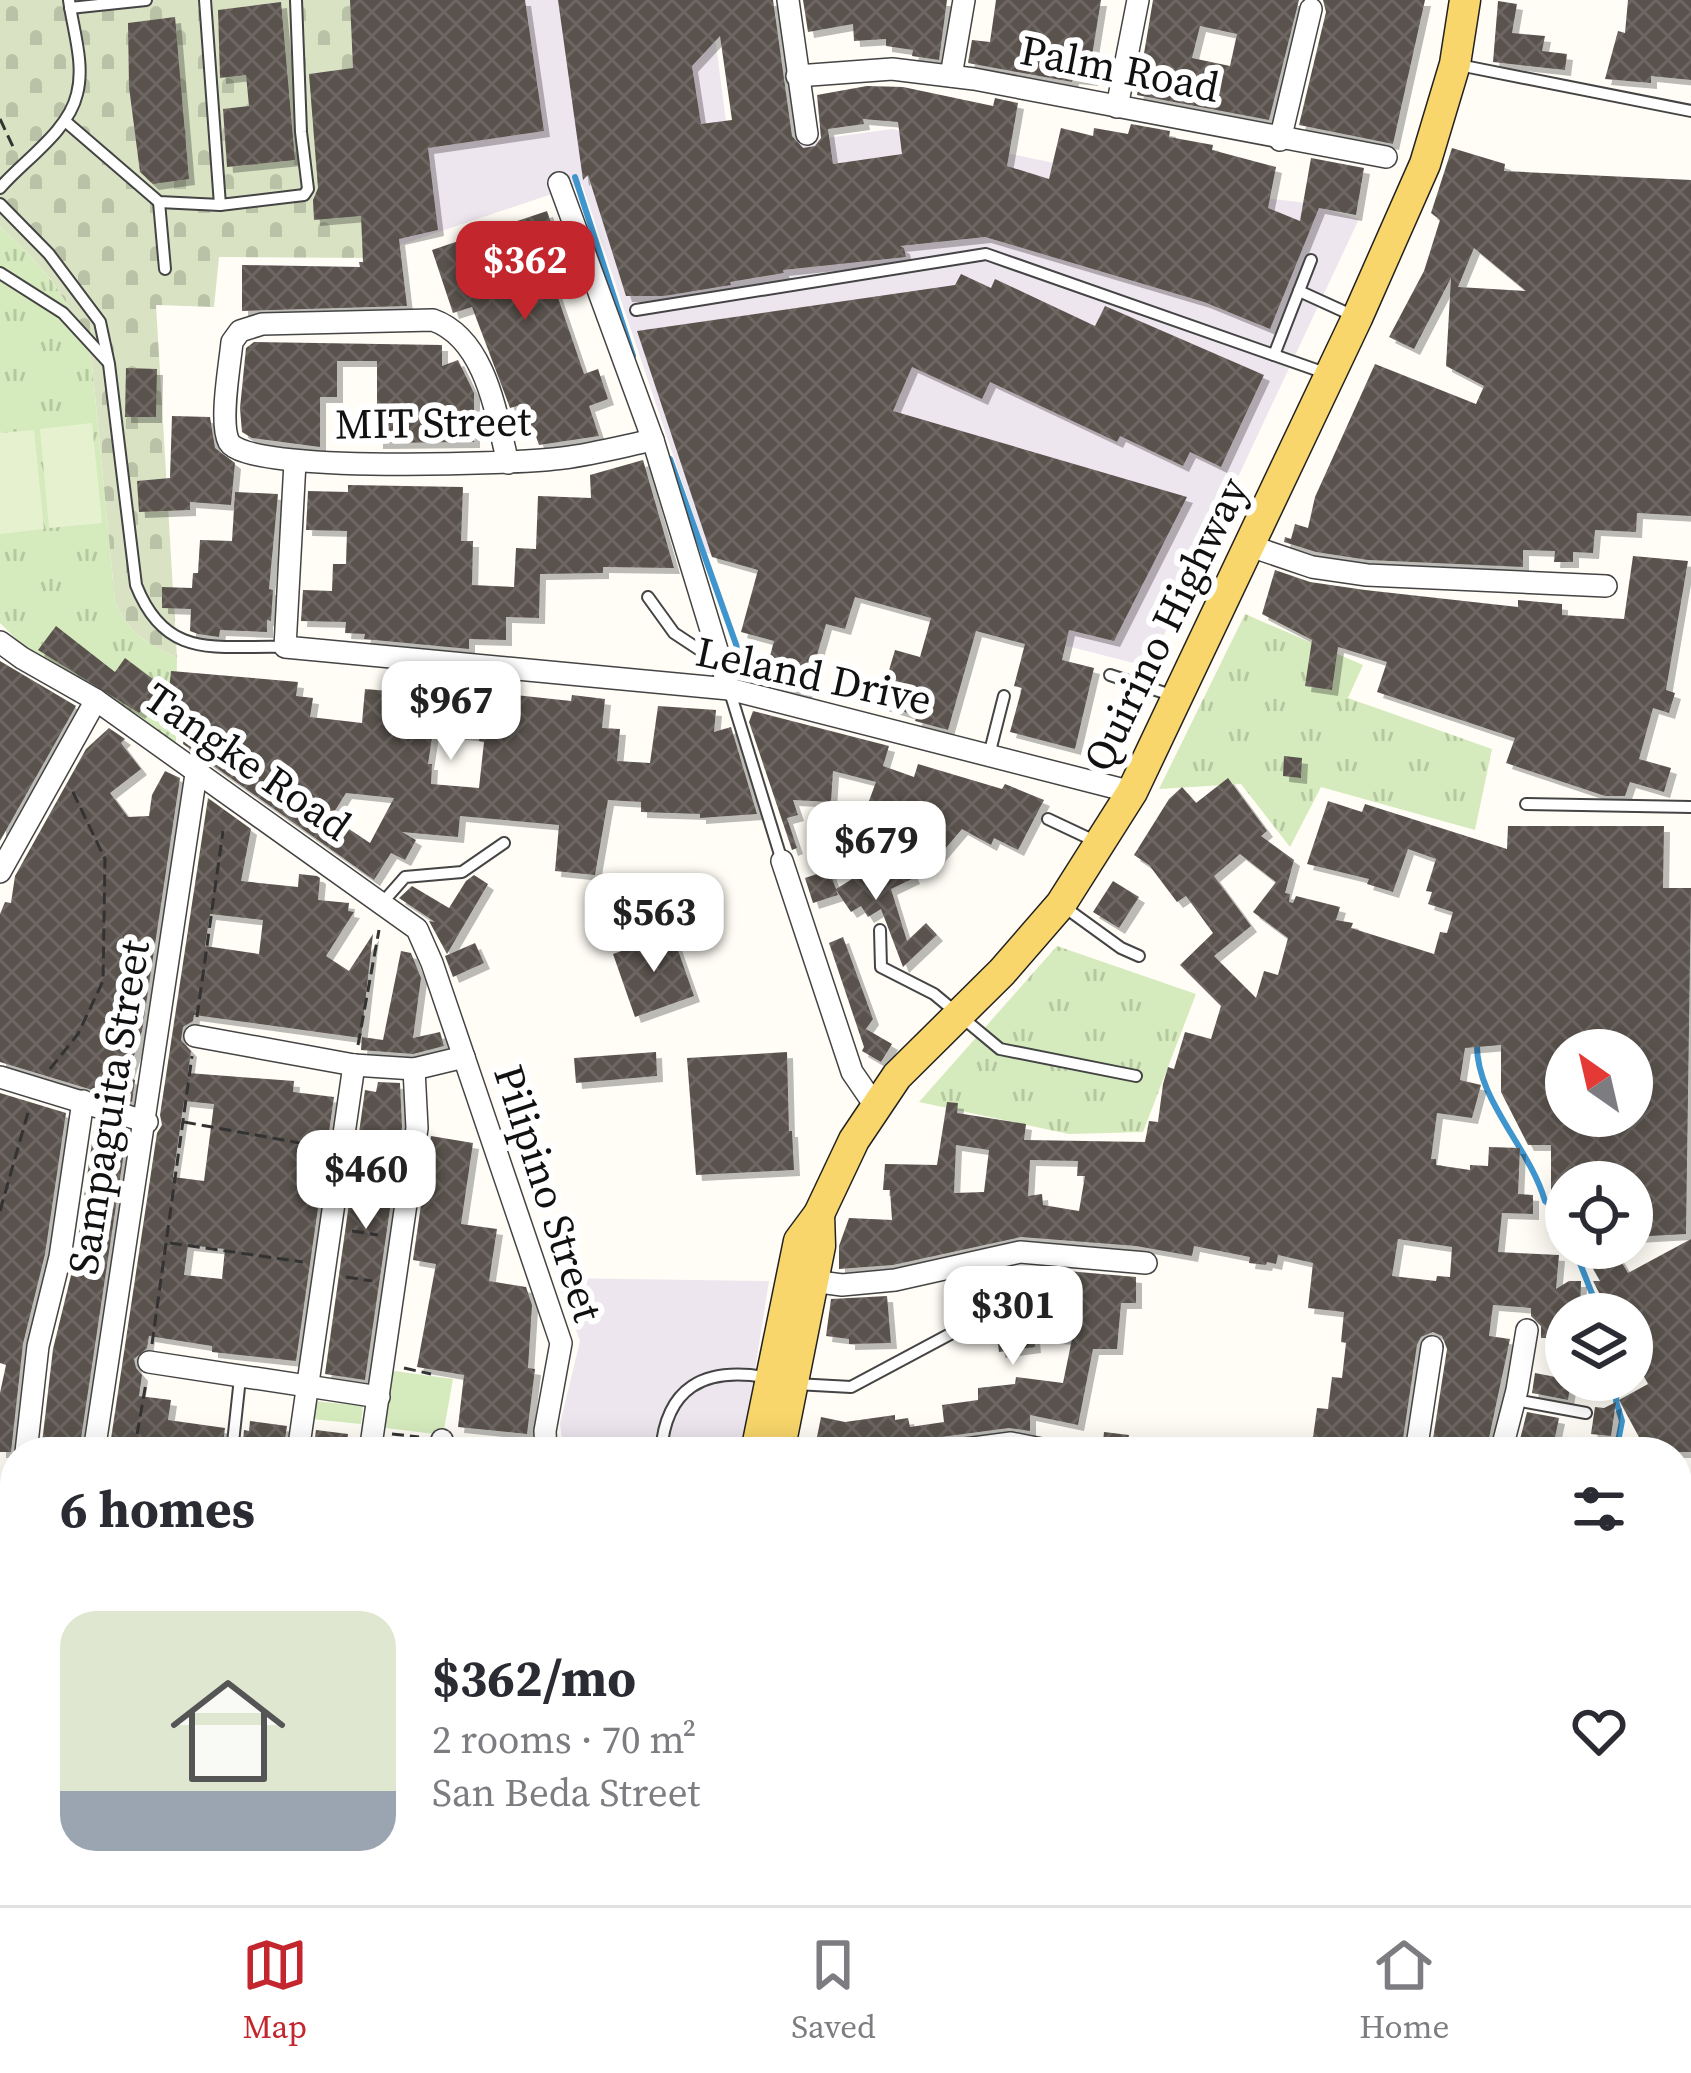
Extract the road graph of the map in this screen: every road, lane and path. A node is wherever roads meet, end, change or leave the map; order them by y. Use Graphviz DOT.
graph roads {
  1 [pos="146,0"];
  2 [pos="205,0"];
  3 [pos="296,0"];
  4 [pos="788,0"];
  5 [pos="964,0"];
  6 [pos="1138,0"];
  7 [pos="1466,0"];
  8 [pos="70,4"];
  9 [pos="1311,9"];
  10 [pos="1455,64"];
  11 [pos="797,76"];
  12 [pos="952,76"];
  13 [pos="1117,107"];
  14 [pos="1691,111"];
  15 [pos="0,118"];
  16 [pos="65,121"];
  17 [pos="807,134"];
  18 [pos="1280,140"];
  19 [pos="1386,158"];
  20 [pos="21,164"];
  21 [pos="1425,164"];
  22 [pos="559,183"];
  23 [pos="0,188"];
  24 [pos="159,202"];
  25 [pos="0,204"];
  26 [pos="220,206"];
  27 [pos="1311,260"];
  28 [pos="166,269"];
  29 [pos="0,273"];
  30 [pos="1299,291"];
  31 [pos="636,310"];
  32 [pos="1357,317"];
  33 [pos="1274,355"];
  34 [pos="110,364"];
  35 [pos="1330,375"];
  36 [pos="653,440"];
  37 [pos="295,462"];
  38 [pos="508,464"];
  39 [pos="1250,546"];
  40 [pos="1606,586"];
  41 [pos="648,597"];
  42 [pos="0,641"];
  43 [pos="285,647"];
  44 [pos="721,663"];
  45 [pos="1110,675"];
  46 [pos="729,689"];
  47 [pos="1004,696"];
  48 [pos="1177,698"];
  49 [pos="96,700"];
  50 [pos="988,755"];
  51 [pos="60,767"];
  52 [pos="196,774"];
  53 [pos="1132,793"];
  54 [pos="1526,804"];
  55 [pos="1691,807"];
  56 [pos="1048,819"];
  57 [pos="223,831"];
  58 [pos="503,843"];
  59 [pos="1102,844"];
  60 [pos="782,861"];
  61 [pos="0,872"];
  62 [pos="382,902"];
  63 [pos="1060,904"];
  64 [pos="379,930"];
  65 [pos="880,930"];
  66 [pos="1139,956"];
  67 [pos="432,963"];
  68 [pos="960,1015"];
  69 [pos="195,1036"];
  70 [pos="464,1057"];
  71 [pos="354,1065"];
  72 [pos="414,1069"];
  73 [pos="1136,1076"];
  74 [pos="0,1077"];
  75 [pos="35,1089"];
  76 [pos="83,1101"];
  77 [pos="876,1107"];
  78 [pos="182,1121"];
  79 [pos="147,1122"];
  80 [pos="343,1151"];
  81 [pos="338,1183"];
  82 [pos="407,1192"];
  83 [pos="0,1211"];
  84 [pos="818,1214"];
  85 [pos="332,1228"];
  86 [pos="401,1239"];
  87 [pos="168,1243"];
  88 [pos="1146,1263"];
  89 [pos="327,1270"];
  90 [pos="812,1281"];
  91 [pos="396,1284"];
  92 [pos="1527,1330"];
  93 [pos="953,1332"];
  94 [pos="1432,1347"];
  95 [pos="149,1362"];
  96 [pos="384,1364"];
  97 [pos="430,1374"];
  98 [pos="240,1378"];
  99 [pos="782,1380"];
  100 [pos="308,1389"];
  101 [pos="379,1397"];
  102 [pos="1515,1400"];
  103 [pos="1586,1413"];
  104 [pos="28,1437"];
  105 [pos="96,1437"];
  106 [pos="136,1437"];
  107 [pos="234,1437"];
  108 [pos="300,1437"];
  109 [pos="372,1437"];
  110 [pos="545,1437"];
  111 [pos="662,1437"];
  112 [pos="761,1437"];
  113 [pos="780,1437"];
  114 [pos="1418,1437"];
  115 [pos="1505,1437"];
  1 -- 8 [label="lane"];
  2 -- 26 [label="lane"];
  3 -- 26 [label="lane"];
  4 -- 11 [label="street"];
  5 -- 12 [label="street"];
  6 -- 13 [label="street"];
  7 -- 10 [label="main road, Quirino Highway"];
  8 -- 16 [label="lane"];
  9 -- 18 [label="street"];
  10 -- 14 [label="lane"];
  10 -- 21 [label="main road, Quirino Highway"];
  11 -- 12 [label="street, Palm Road"];
  11 -- 17 [label="street"];
  12 -- 13 [label="street, Palm Road"];
  13 -- 18 [label="street, Palm Road"];
  15 -- 20 [label="path"];
  16 -- 20 [label="lane"];
  16 -- 24 [label="lane"];
  18 -- 19 [label="street, Palm Road"];
  19 -- 21 [label="lane, Palm Road"];
  20 -- 23 [label="lane"];
  21 -- 32 [label="main road, Quirino Highway"];
  22 -- 36 [label="street"];
  24 -- 26 [label="lane"];
  24 -- 28 [label="lane"];
  25 -- 34 [label="lane"];
  27 -- 30 [label="lane"];
  29 -- 34 [label="lane"];
  30 -- 32 [label="lane"];
  30 -- 33 [label="lane"];
  31 -- 33 [label="lane"];
  32 -- 35 [label="main road, Quirino Highway"];
  33 -- 35 [label="lane"];
  34 -- 43 [label="lane, Leland Drive"];
  35 -- 39 [label="main road, Quirino Highway"];
  36 -- 38 [label="street, MIT Street"];
  36 -- 44 [label="street"];
  37 -- 38 [label="street, MIT Street"];
  37 -- 38 [label="street, MIT Street"];
  37 -- 43 [label="street"];
  39 -- 40 [label="street"];
  39 -- 48 [label="main road, Quirino Highway"];
  41 -- 44 [label="lane"];
  42 -- 49 [label="street, Tangke Road"];
  43 -- 46 [label="street, Leland Drive"];
  44 -- 46 [label="street"];
  45 -- 48 [label="lane"];
  46 -- 50 [label="street, Leland Drive"];
  46 -- 60 [label="lane"];
  47 -- 50 [label="lane"];
  48 -- 53 [label="main road, Quirino Highway"];
  49 -- 51 [label="street"];
  49 -- 52 [label="street, Tangke Road"];
  50 -- 53 [label="street, Leland Drive"];
  51 -- 61 [label="street"];
  51 -- 75 [label="path"];
  52 -- 62 [label="street, Tangke Road"];
  52 -- 79 [label="street, Sampaguita Street"];
  53 -- 59 [label="main road, Quirino Highway"];
  54 -- 55 [label="lane"];
  56 -- 59 [label="lane"];
  57 -- 69 [label="path"];
  58 -- 62 [label="lane"];
  59 -- 63 [label="main road, Quirino Highway"];
  60 -- 77 [label="street"];
  62 -- 67 [label="street, Tangke Road"];
  63 -- 66 [label="lane"];
  63 -- 68 [label="main road, Quirino Highway"];
  64 -- 71 [label="path"];
  65 -- 68 [label="lane"];
  67 -- 70 [label="street, Pilipino Street"];
  68 -- 73 [label="lane"];
  68 -- 77 [label="main road, Quirino Highway"];
  69 -- 71 [label="street"];
  69 -- 78 [label="path"];
  70 -- 72 [label="street"];
  70 -- 110 [label="street, Pilipino Street"];
  71 -- 72 [label="street"];
  71 -- 80 [label="street"];
  72 -- 82 [label="street"];
  74 -- 75 [label="street"];
  75 -- 76 [label="street"];
  75 -- 83 [label="path"];
  76 -- 79 [label="street"];
  76 -- 104 [label="street"];
  77 -- 84 [label="main road, Quirino Highway"];
  78 -- 80 [label="path"];
  78 -- 87 [label="path"];
  79 -- 105 [label="street, Sampaguita Street"];
  80 -- 81 [label="street"];
  81 -- 82 [label="path"];
  81 -- 85 [label="street"];
  82 -- 86 [label="street"];
  84 -- 90 [label="main road, Quirino Highway"];
  84 -- 99 [label="main road, Quirino Highway"];
  85 -- 86 [label="path"];
  85 -- 89 [label="street"];
  86 -- 91 [label="street"];
  87 -- 89 [label="path"];
  87 -- 95 [label="path"];
  88 -- 90 [label="street"];
  89 -- 91 [label="path"];
  89 -- 100 [label="street"];
  90 -- 99 [label="main road, Quirino Highway"];
  91 -- 96 [label="street"];
  92 -- 102 [label="street"];
  93 -- 99 [label="lane"];
  94 -- 114 [label="street"];
  95 -- 98 [label="street"];
  95 -- 106 [label="path"];
  96 -- 97 [label="path"];
  96 -- 101 [label="street"];
  98 -- 100 [label="street"];
  98 -- 107 [label="lane"];
  99 -- 111 [label="lane"];
  99 -- 112 [label="main road, Quirino Highway"];
  99 -- 113 [label="main road, Quirino Highway"];
  100 -- 101 [label="street"];
  100 -- 108 [label="street"];
  101 -- 109 [label="street"];
  102 -- 103 [label="lane"];
  102 -- 115 [label="street"];
}
